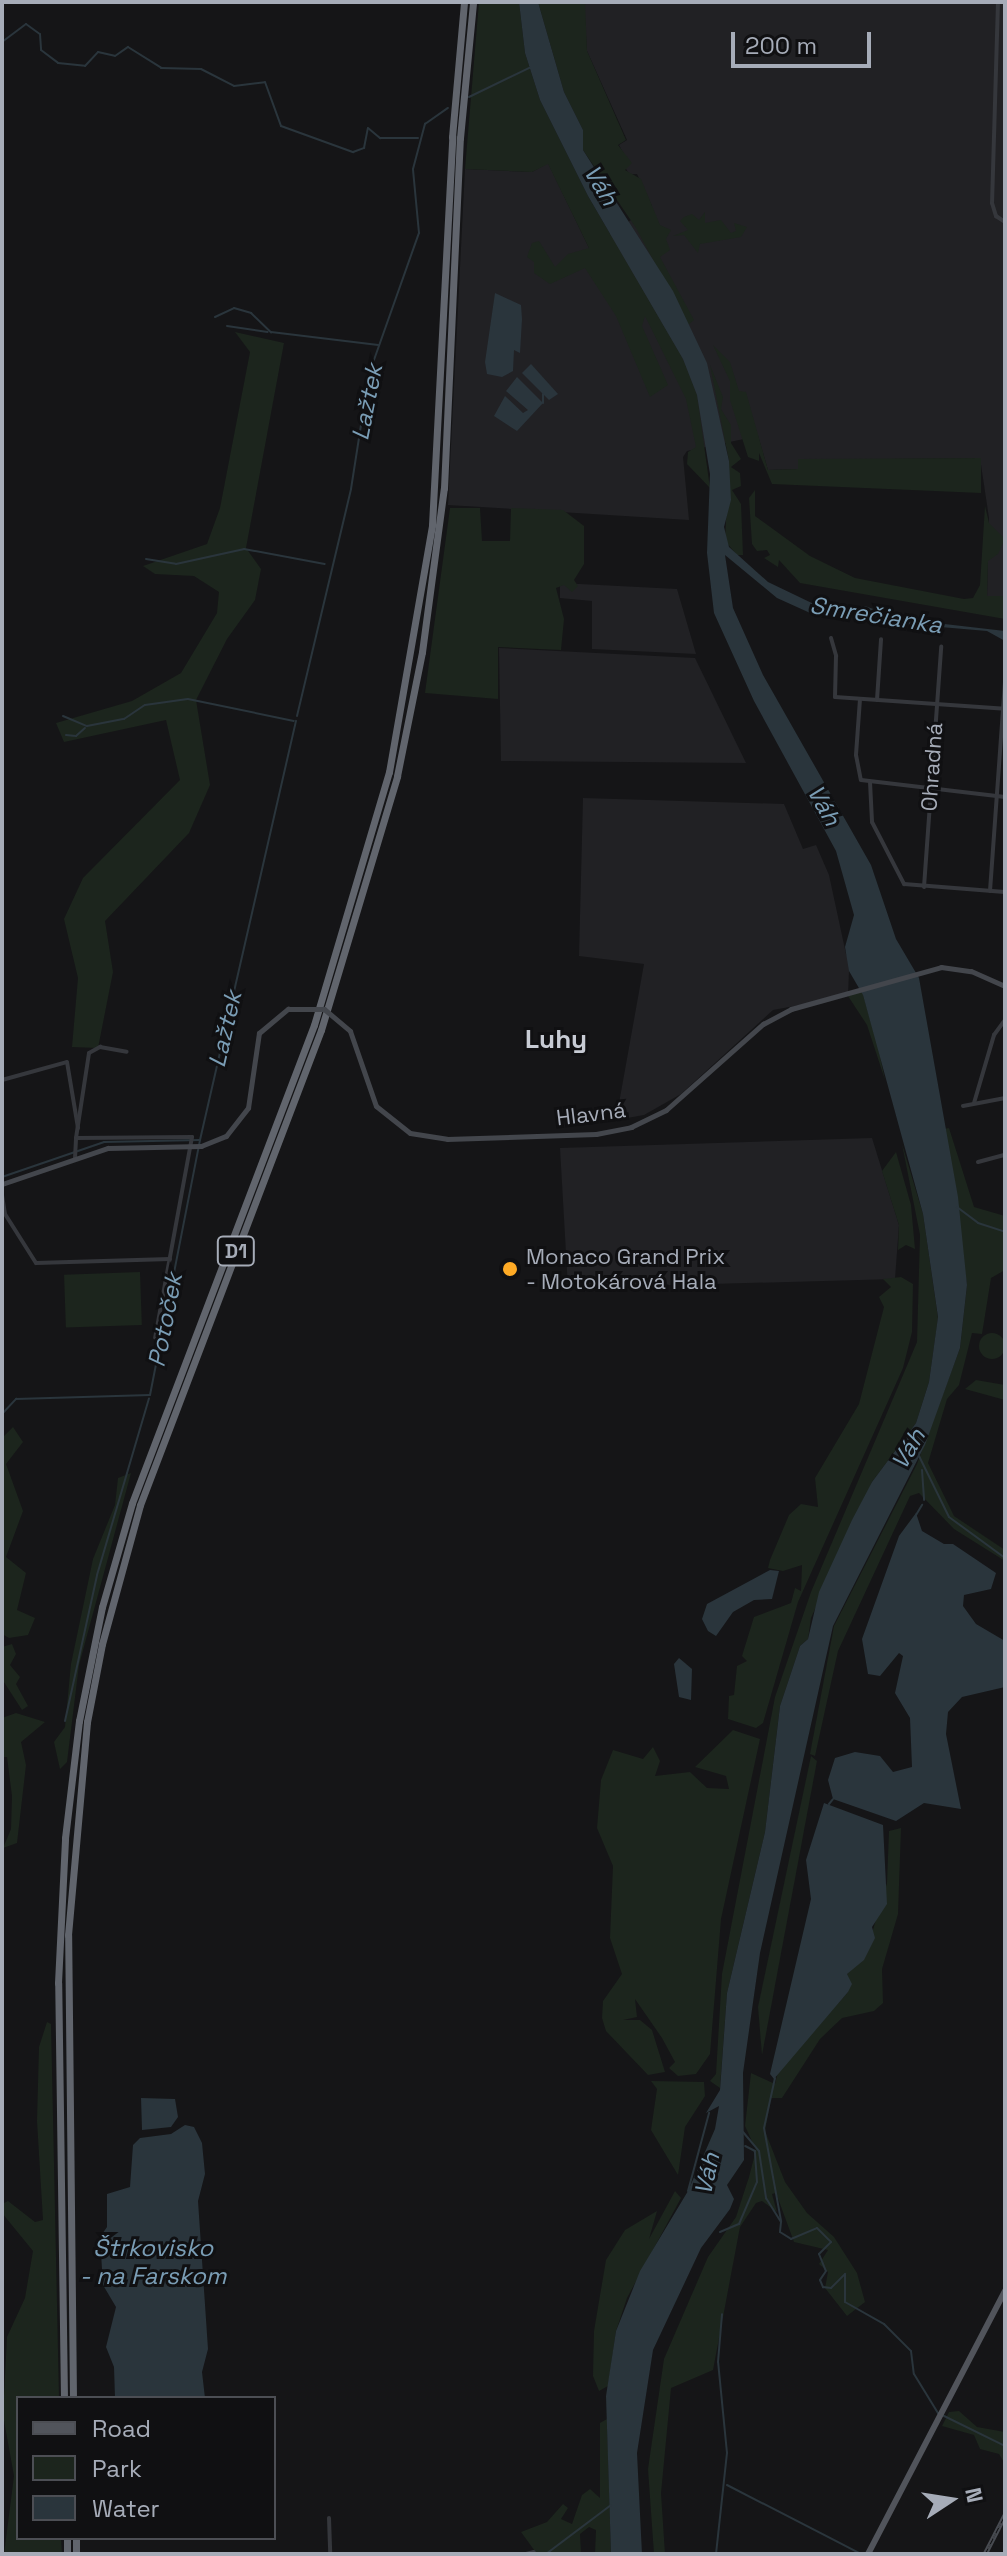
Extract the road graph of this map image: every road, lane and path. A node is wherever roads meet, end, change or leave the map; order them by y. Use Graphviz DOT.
graph roads {
  1 [pos="464,2"];
  2 [pos="473,2"];
  3 [pos="998,2"];
  4 [pos="458,111"];
  5 [pos="1005,222"];
  6 [pos="831,638"];
  7 [pos="881,639"];
  8 [pos="941,647"];
  9 [pos="1005,680"];
  10 [pos="860,699"];
  11 [pos="877,700"];
  12 [pos="936,704"];
  13 [pos="1004,709"];
  14 [pos="870,782"];
  15 [pos="931,789"];
  16 [pos="996,796"];
  17 [pos="1005,797"];
  18 [pos="924,887"];
  19 [pos="990,891"];
  20 [pos="1005,892"];
  21 [pos="1005,986"];
  22 [pos="1005,1020"];
  23 [pos="127,1052"];
  24 [pos="2,1080"];
  25 [pos="1005,1098"];
  26 [pos="974,1103"];
  27 [pos="963,1106"];
  28 [pos="78,1128"];
  29 [pos="76,1138"];
  30 [pos="194,1144"];
  31 [pos="74,1154"];
  32 [pos="1005,1155"];
  33 [pos="978,1162"];
  34 [pos="2,1184"];
  35 [pos="2,1195"];
  36 [pos="170,1259"];
  37 [pos="155,1338"];
  38 [pos="1005,2291"];
  39 [pos="64,2396"];
  40 [pos="73,2396"];
  41 [pos="329,2518"];
  42 [pos="534,2552"];
  43 [pos="330,2554"];
  44 [pos="526,2554"];
  45 [pos="868,2554"];
  1 -- 4 [label="highway, D1"];
  2 -- 4 [label="highway, D1"];
  3 -- 5 [label="street"];
  4 -- 39 [label="highway, D1"];
  4 -- 40 [label="highway, D1"];
  6 -- 10 [label="street"];
  7 -- 11 [label="street"];
  8 -- 12 [label="street, Ohradná"];
  9 -- 13 [label="street"];
  10 -- 11 [label="street"];
  10 -- 14 [label="street"];
  11 -- 12 [label="street"];
  12 -- 13 [label="street"];
  12 -- 15 [label="street, Ohradná"];
  13 -- 16 [label="street"];
  14 -- 15 [label="street"];
  14 -- 18 [label="street"];
  15 -- 16 [label="street"];
  15 -- 18 [label="street, Ohradná"];
  16 -- 17 [label="street"];
  16 -- 19 [label="street"];
  18 -- 19 [label="street"];
  19 -- 20 [label="street"];
  21 -- 30 [label="street, Hlavná, bridge"];
  22 -- 26 [label="street"];
  23 -- 28 [label="street"];
  24 -- 28 [label="street"];
  25 -- 26 [label="street"];
  26 -- 27 [label="street"];
  28 -- 29 [label="street"];
  29 -- 30 [label="street"];
  29 -- 31 [label="street"];
  30 -- 31 [label="street"];
  30 -- 36 [label="street"];
  31 -- 34 [label="street"];
  32 -- 33 [label="street"];
  35 -- 36 [label="street"];
  36 -- 37 [label="street"];
  38 -- 45 [label="main road"];
  41 -- 43 [label="street"];
  42 -- 44 [label="street"];
}
